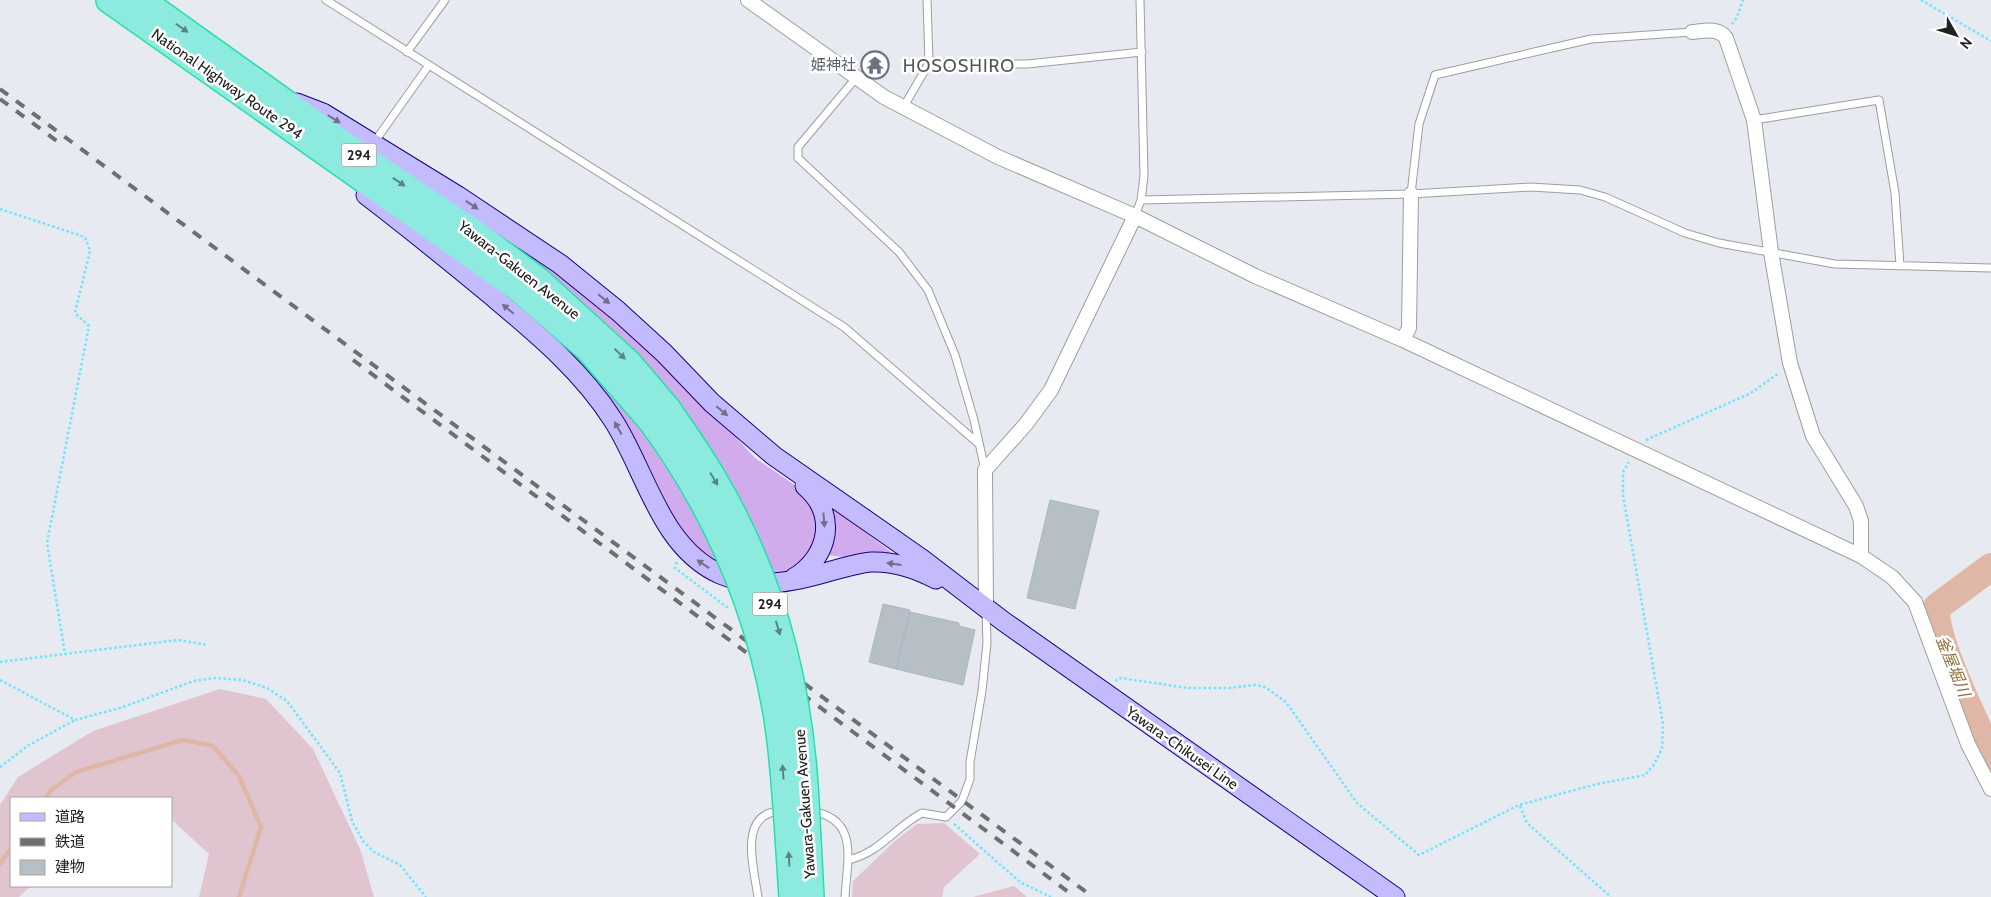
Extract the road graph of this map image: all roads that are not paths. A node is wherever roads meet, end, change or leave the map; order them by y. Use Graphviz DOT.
graph roads {
  1 [pos="109,0"];
  2 [pos="142,0"];
  3 [pos="326,0"];
  4 [pos="445,0"];
  5 [pos="748,0"];
  6 [pos="927,0"];
  7 [pos="1140,0"];
  8 [pos="1692,32"];
  9 [pos="407,52"];
  10 [pos="1142,52"];
  11 [pos="929,63"];
  12 [pos="429,64"];
  13 [pos="856,78"];
  14 [pos="273,93"];
  15 [pos="902,109"];
  16 [pos="1754,120"];
  17 [pos="360,157"];
  18 [pos="1411,194"];
  19 [pos="1141,200"];
  20 [pos="1135,216"];
  21 [pos="1771,252"];
  22 [pos="1900,266"];
  23 [pos="1991,268"];
  24 [pos="1403,340"];
  25 [pos="979,444"];
  26 [pos="774,456"];
  27 [pos="985,470"];
  28 [pos="1861,556"];
  29 [pos="788,581"];
  30 [pos="970,596"];
  31 [pos="986,608"];
  32 [pos="1991,789"];
  33 [pos="797,820"];
  34 [pos="848,860"];
  35 [pos="758,897"];
  36 [pos="792,897"];
  37 [pos="811,897"];
  38 [pos="845,897"];
  39 [pos="1395,897"];
  1 -- 17 [label="highway, National Highway Route 294 / 294"];
  2 -- 14 [label="highway, National Highway Route 294 / 294, one-way"];
  3 -- 9 [label="lane"];
  4 -- 9 [label="lane"];
  5 -- 13 [label="street"];
  6 -- 11 [label="lane"];
  7 -- 10 [label="lane"];
  8 -- 16 [label="street"];
  8 -- 18 [label="lane"];
  9 -- 12 [label="lane"];
  10 -- 11 [label="lane"];
  10 -- 19 [label="lane"];
  11 -- 15 [label="lane"];
  12 -- 17 [label="lane"];
  12 -- 25 [label="lane"];
  13 -- 15 [label="street"];
  13 -- 25 [label="lane"];
  14 -- 17 [label="highway, Yawara-Gakuen Avenue / 294, one-way"];
  15 -- 20 [label="street"];
  16 -- 21 [label="street"];
  16 -- 22 [label="lane"];
  17 -- 26 [label="main road, one-way"];
  29 -- 17 [label="main road, one-way"];
  17 -- 33 [label="highway, Yawara-Gakuen Avenue / 294, bridge"];
  18 -- 19 [label="lane"];
  18 -- 21 [label="lane"];
  18 -- 24 [label="street"];
  19 -- 20 [label="lane"];
  20 -- 24 [label="street"];
  20 -- 27 [label="street"];
  21 -- 22 [label="lane"];
  21 -- 28 [label="street"];
  22 -- 23 [label="lane"];
  24 -- 28 [label="street"];
  25 -- 27 [label="lane"];
  26 -- 29 [label="main road, one-way"];
  26 -- 30 [label="main road"];
  27 -- 31 [label="street"];
  28 -- 32 [label="street"];
  30 -- 29 [label="main road, one-way"];
  30 -- 31 [label="main road, Yawara-Chikusei Line"];
  31 -- 34 [label="lane"];
  31 -- 39 [label="main road, Yawara-Chikusei Line"];
  36 -- 33 [label="highway, Yawara-Gakuen Avenue / 294, one-way"];
  33 -- 37 [label="highway, Yawara-Gakuen Avenue / 294"];
  34 -- 35 [label="lane"];
  34 -- 38 [label="lane"];
}
